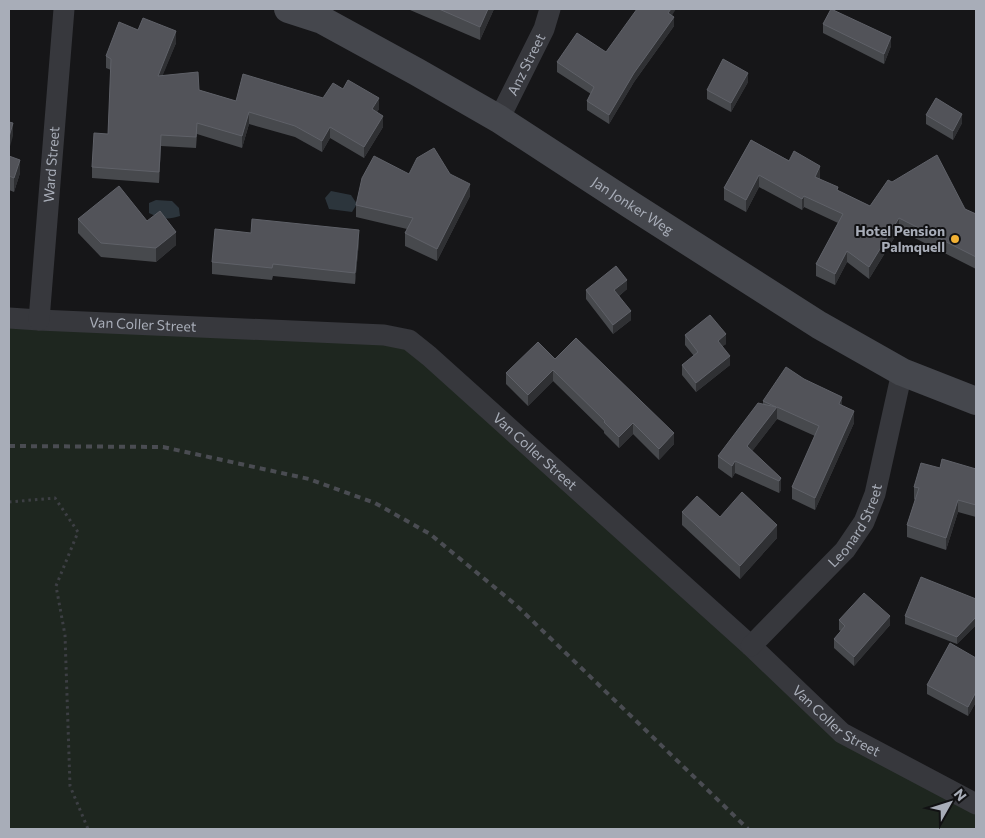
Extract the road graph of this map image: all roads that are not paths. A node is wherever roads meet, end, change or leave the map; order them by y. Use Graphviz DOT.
graph roads {
  1 [pos="64,9"];
  2 [pos="288,9"];
  3 [pos="550,9"];
  4 [pos="499,119"];
  5 [pos="9,318"];
  6 [pos="39,320"];
  7 [pos="902,372"];
  8 [pos="976,401"];
  9 [pos="751,646"];
  10 [pos="976,804"];
  1 -- 6 [label="street, Ward Street"];
  2 -- 4 [label="main road, Jan Jonker Weg"];
  3 -- 4 [label="street, Anz Street"];
  4 -- 7 [label="main road, Jan Jonker Weg"];
  5 -- 6 [label="street, Van Coller Street"];
  6 -- 9 [label="street, Van Coller Street"];
  7 -- 8 [label="main road, Jan Jonker Weg"];
  7 -- 9 [label="street, Leonard Street"];
  9 -- 10 [label="street, Van Coller Street"];
}
